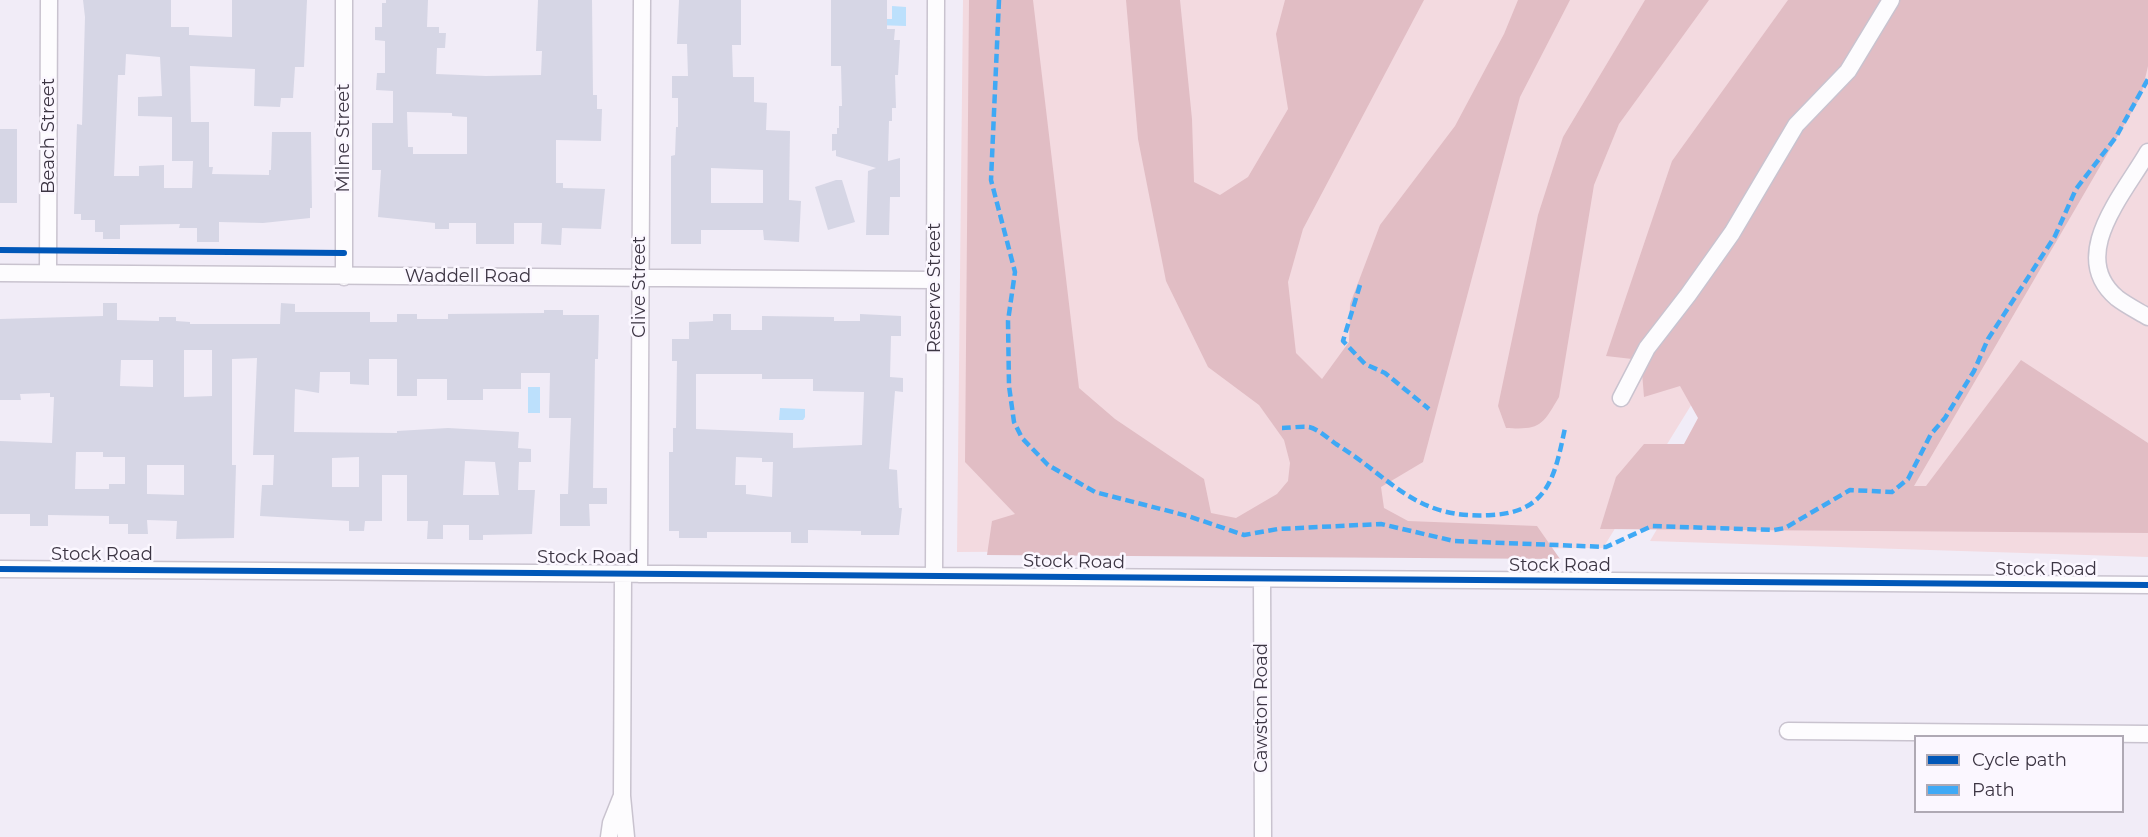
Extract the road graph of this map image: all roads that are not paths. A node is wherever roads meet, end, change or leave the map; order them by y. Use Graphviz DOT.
graph roads {
  1 [pos="49,0"];
  2 [pos="344,0"];
  3 [pos="642,0"];
  4 [pos="936,0"];
  5 [pos="1891,0"];
  6 [pos="2148,152"];
  7 [pos="0,273"];
  8 [pos="48,273"];
  9 [pos="344,277"];
  10 [pos="640,278"];
  11 [pos="935,280"];
  12 [pos="2148,317"];
  13 [pos="1621,398"];
  14 [pos="0,569"];
  15 [pos="631,574"];
  16 [pos="934,576"];
  17 [pos="1262,579"];
  18 [pos="2148,585"];
  19 [pos="1788,731"];
  20 [pos="2148,734"];
  21 [pos="622,796"];
  22 [pos="609,837"];
  23 [pos="626,837"];
  24 [pos="1263,837"];
  1 -- 8 [label="street, Beach Street"];
  2 -- 9 [label="street, Milne Street"];
  3 -- 10 [label="street, Clive Street"];
  4 -- 11 [label="street, Reserve Street"];
  5 -- 13 [label="street"];
  6 -- 12 [label="street"];
  7 -- 8 [label="street, Waddell Road"];
  8 -- 9 [label="street, Waddell Road"];
  9 -- 10 [label="street, Waddell Road"];
  10 -- 11 [label="street, Waddell Road"];
  10 -- 15 [label="street, Clive Street"];
  11 -- 16 [label="street, Reserve Street"];
  14 -- 15 [label="street, Stock Road"];
  15 -- 16 [label="street, Stock Road"];
  15 -- 21 [label="street, Clive Street"];
  16 -- 17 [label="street, Stock Road"];
  17 -- 18 [label="street, Stock Road"];
  17 -- 24 [label="street, Cawston Road"];
  19 -- 20 [label="street"];
  21 -- 22 [label="street, Clive Street"];
  21 -- 23 [label="street, Clive Street"];
}
